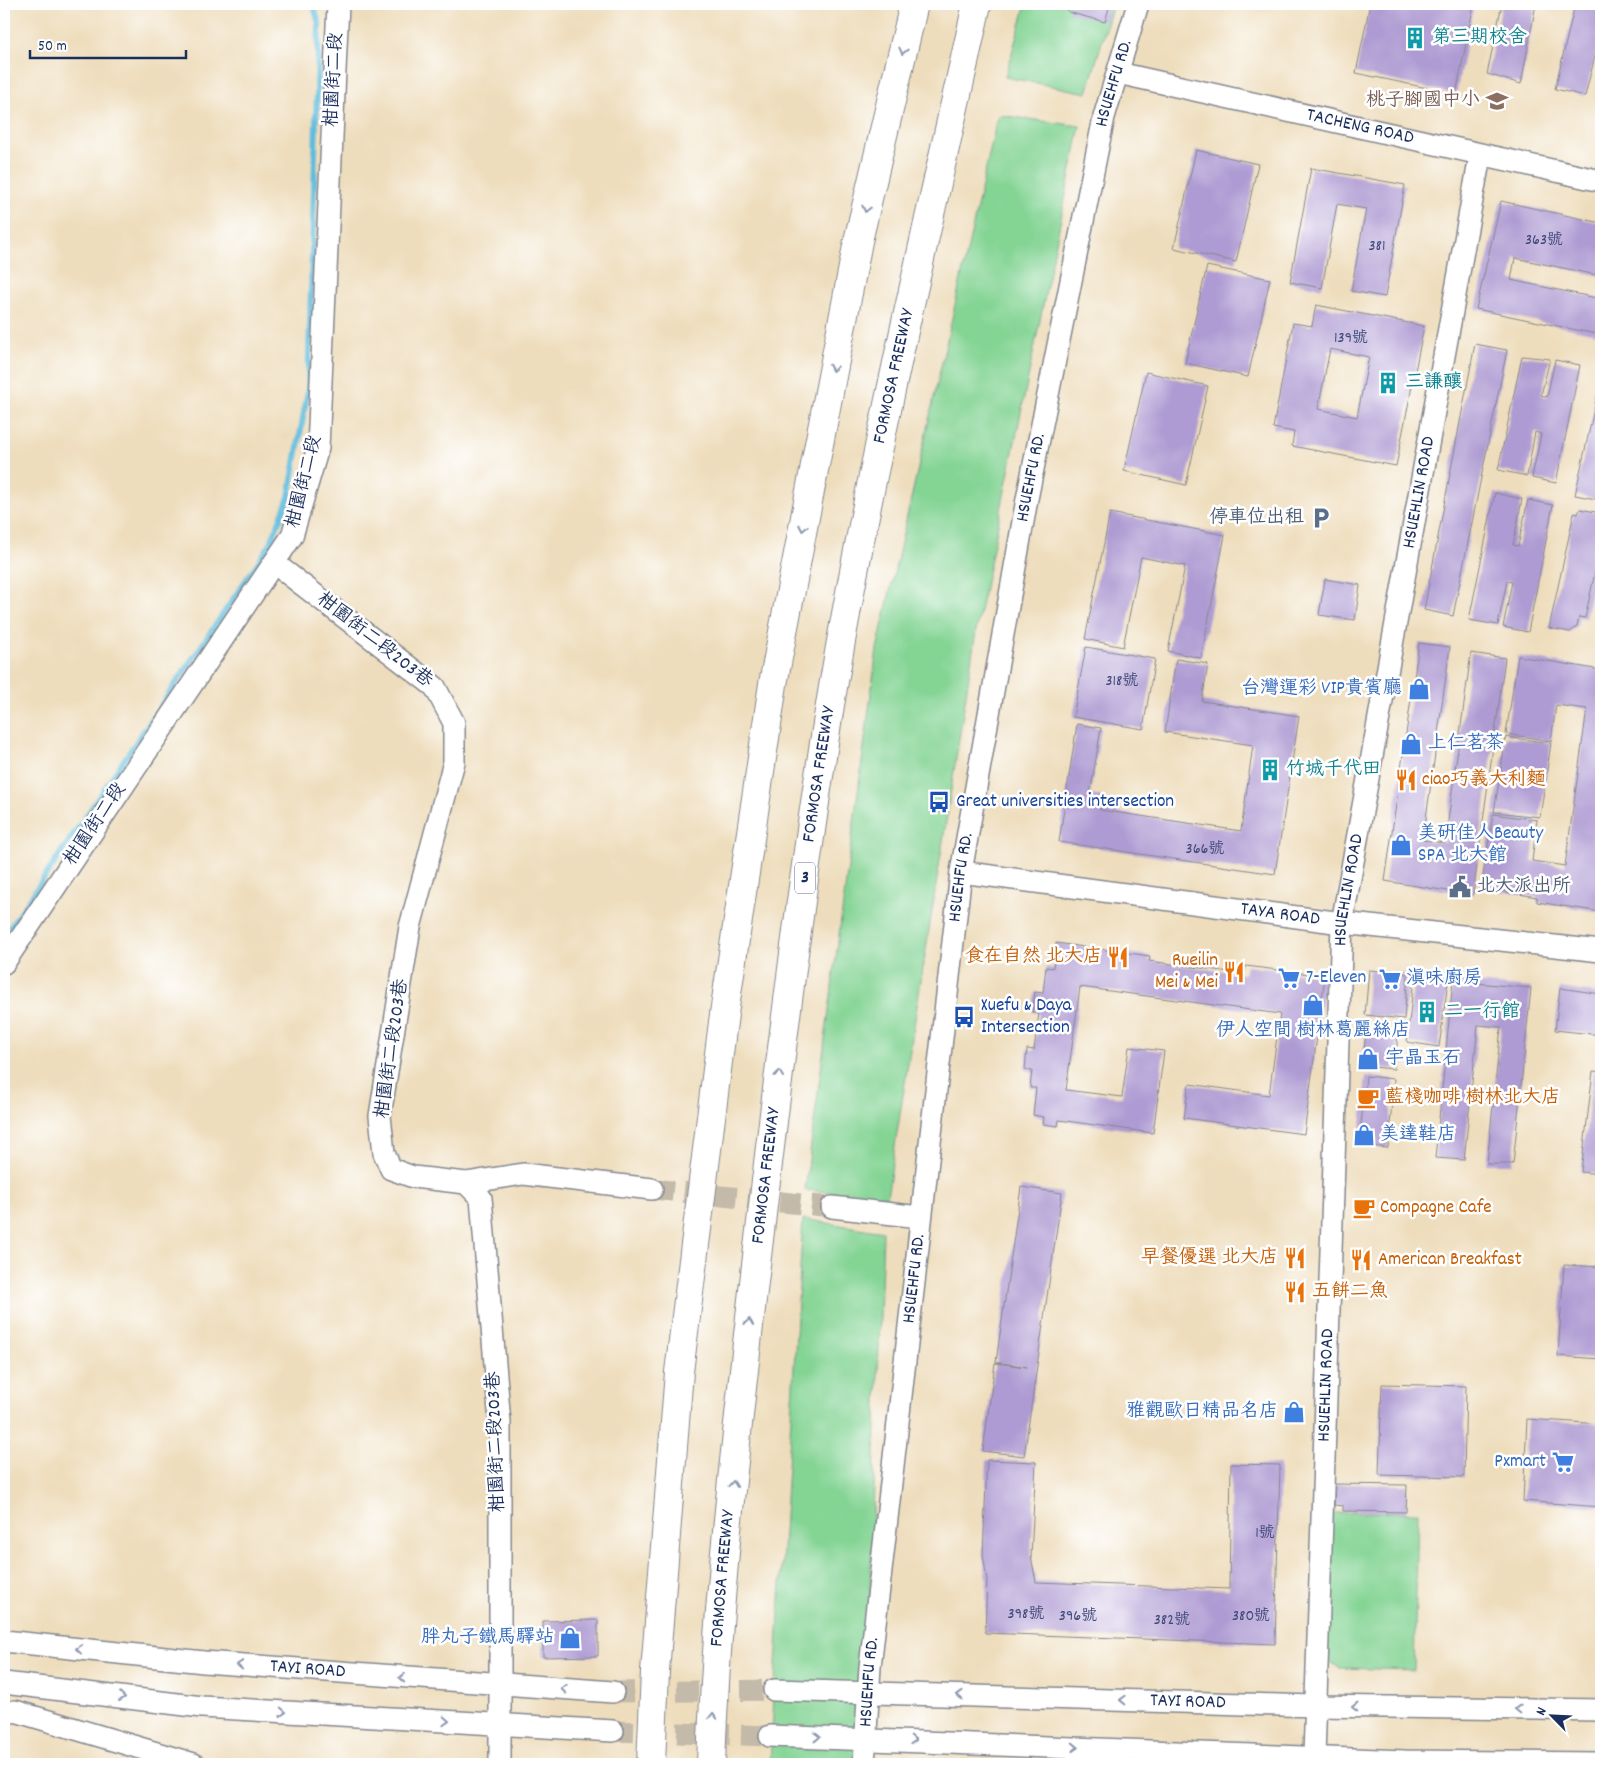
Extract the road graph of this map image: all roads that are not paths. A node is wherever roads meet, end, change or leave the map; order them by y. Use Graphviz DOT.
graph roads {
  1 [pos="338,4"];
  2 [pos="914,4"];
  3 [pos="977,4"];
  4 [pos="1138,4"];
  5 [pos="1118,73"];
  6 [pos="1480,156"];
  7 [pos="1601,181"];
  8 [pos="274,563"];
  9 [pos="961,872"];
  10 [pos="1342,923"];
  11 [pos="1601,951"];
  12 [pos="4,964"];
  13 [pos="466,1183"];
  14 [pos="652,1189"];
  15 [pos="832,1207"];
  16 [pos="920,1217"];
  17 [pos="4,1641"];
  18 [pos="4,1683"];
  19 [pos="499,1685"];
  20 [pos="774,1690"];
  21 [pos="613,1692"];
  22 [pos="868,1693"];
  23 [pos="1315,1706"];
  24 [pos="1601,1710"];
  25 [pos="4,1714"];
  26 [pos="499,1725"];
  27 [pos="613,1731"];
  28 [pos="770,1736"];
  29 [pos="864,1738"];
  30 [pos="1314,1757"];
  31 [pos="1601,1763"];
  32 [pos="194,1764"];
  33 [pos="500,1764"];
  34 [pos="652,1764"];
  35 [pos="711,1764"];
  36 [pos="864,1764"];
  1 -- 8 [label="street, 柑園街二段"];
  2 -- 34 [label="highway, one-way"];
  35 -- 3 [label="highway, FORMOSA FREEWAY / 3, one-way"];
  4 -- 5 [label="street, HSUEHFU RD."];
  5 -- 6 [label="street, TACHENG ROAD"];
  5 -- 9 [label="street, HSUEHFU RD."];
  6 -- 7 [label="street, TACHENG ROAD"];
  6 -- 10 [label="street, HSUEHLIN ROAD"];
  8 -- 12 [label="street, 柑園街二段"];
  8 -- 13 [label="street, 柑園街二段203巷"];
  9 -- 10 [label="street, TAYA ROAD"];
  9 -- 16 [label="street, HSUEHFU RD."];
  10 -- 11 [label="street, TAYA ROAD"];
  10 -- 23 [label="street, HSUEHLIN ROAD"];
  13 -- 14 [label="street"];
  13 -- 19 [label="street, 柑園街二段203巷"];
  15 -- 16 [label="street"];
  16 -- 22 [label="street, HSUEHFU RD."];
  19 -- 17 [label="street, TAYI ROAD, one-way"];
  18 -- 26 [label="street, one-way"];
  21 -- 19 [label="street, TAYI ROAD, one-way"];
  19 -- 26 [label="street, 柑園街二段203巷"];
  20 -- 22 [label="street, TAYI ROAD"];
  23 -- 22 [label="street, TAYI ROAD, one-way"];
  22 -- 29 [label="street, HSUEHFU RD."];
  24 -- 23 [label="street, TAYI ROAD, one-way"];
  23 -- 30 [label="street, HSUEHLIN ROAD"];
  25 -- 32 [label="street"];
  26 -- 27 [label="street"];
  26 -- 33 [label="street, 柑園街二段203巷"];
  28 -- 29 [label="street, one-way"];
  29 -- 30 [label="street, one-way"];
  29 -- 36 [label="street, HSUEHFU RD."];
  30 -- 31 [label="street"];
}
